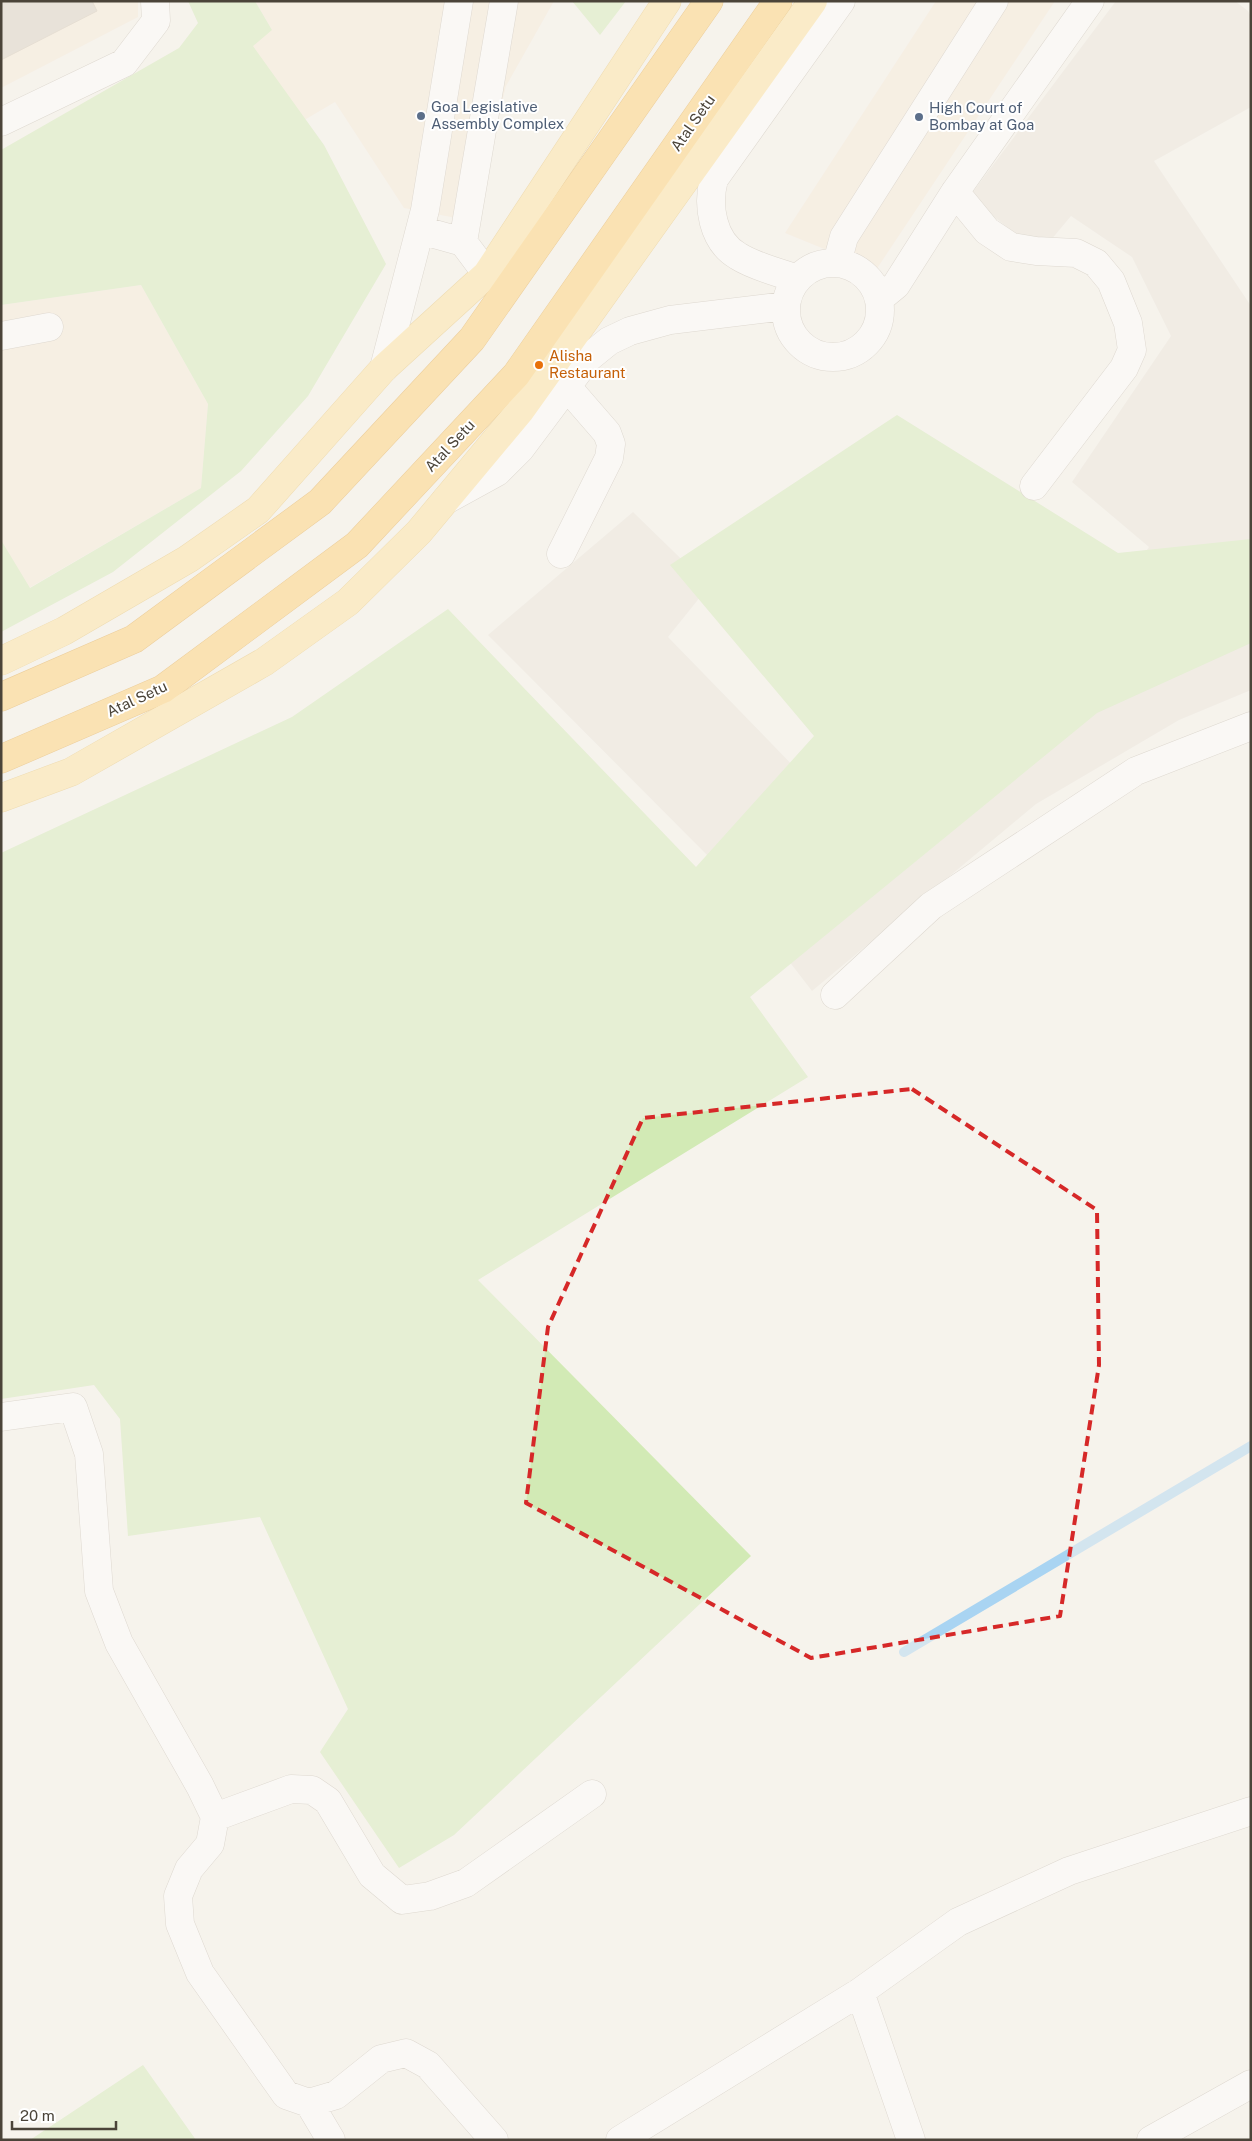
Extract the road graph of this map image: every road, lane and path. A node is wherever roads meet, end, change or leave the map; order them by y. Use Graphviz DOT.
graph roads {
  1 [pos="155,1"];
  2 [pos="459,1"];
  3 [pos="504,1"];
  4 [pos="667,1"];
  5 [pos="709,1"];
  6 [pos="778,1"];
  7 [pos="813,1"];
  8 [pos="841,1"];
  9 [pos="994,1"];
  10 [pos="1090,1"];
  11 [pos="1,122"];
  12 [pos="955,192"];
  13 [pos="420,230"];
  14 [pos="463,242"];
  15 [pos="837,263"];
  16 [pos="487,274"];
  17 [pos="797,279"];
  18 [pos="879,299"];
  19 [pos="786,306"];
  20 [pos="49,328"];
  21 [pos="1,336"];
  22 [pos="384,368"];
  23 [pos="558,380"];
  24 [pos="1034,486"];
  25 [pos="561,554"];
  26 [pos="1,661"];
  27 [pos="1,697"];
  28 [pos="1251,726"];
  29 [pos="1,759"];
  30 [pos="1,798"];
  31 [pos="835,995"];
  32 [pos="1,1417"];
  33 [pos="592,1794"];
  34 [pos="1251,1810"];
  35 [pos="215,1817"];
  36 [pos="860,1992"];
  37 [pos="1251,2084"];
  38 [pos="309,2104"];
  39 [pos="332,2140"];
  40 [pos="494,2140"];
  41 [pos="620,2140"];
  42 [pos="911,2140"];
  43 [pos="1151,2140"];
  1 -- 11 [label="street"];
  2 -- 13 [label="street"];
  3 -- 14 [label="street"];
  4 -- 16 [label="main road"];
  5 -- 27 [label="highway"];
  6 -- 29 [label="highway, Atal Setu"];
  7 -- 23 [label="main road"];
  8 -- 17 [label="street"];
  9 -- 15 [label="street"];
  10 -- 12 [label="street"];
  12 -- 18 [label="street"];
  12 -- 24 [label="street"];
  13 -- 14 [label="street"];
  13 -- 22 [label="street"];
  14 -- 16 [label="street"];
  15 -- 17 [label="street"];
  15 -- 18 [label="street"];
  16 -- 22 [label="main road"];
  17 -- 19 [label="street"];
  18 -- 19 [label="street"];
  19 -- 23 [label="street"];
  20 -- 21 [label="street"];
  22 -- 26 [label="main road"];
  23 -- 25 [label="street"];
  23 -- 30 [label="main road"];
  28 -- 31 [label="street"];
  32 -- 35 [label="street"];
  33 -- 35 [label="street"];
  34 -- 36 [label="street"];
  35 -- 38 [label="street"];
  36 -- 41 [label="street"];
  36 -- 42 [label="street"];
  37 -- 43 [label="street"];
  38 -- 39 [label="street"];
  38 -- 40 [label="street"];
}
